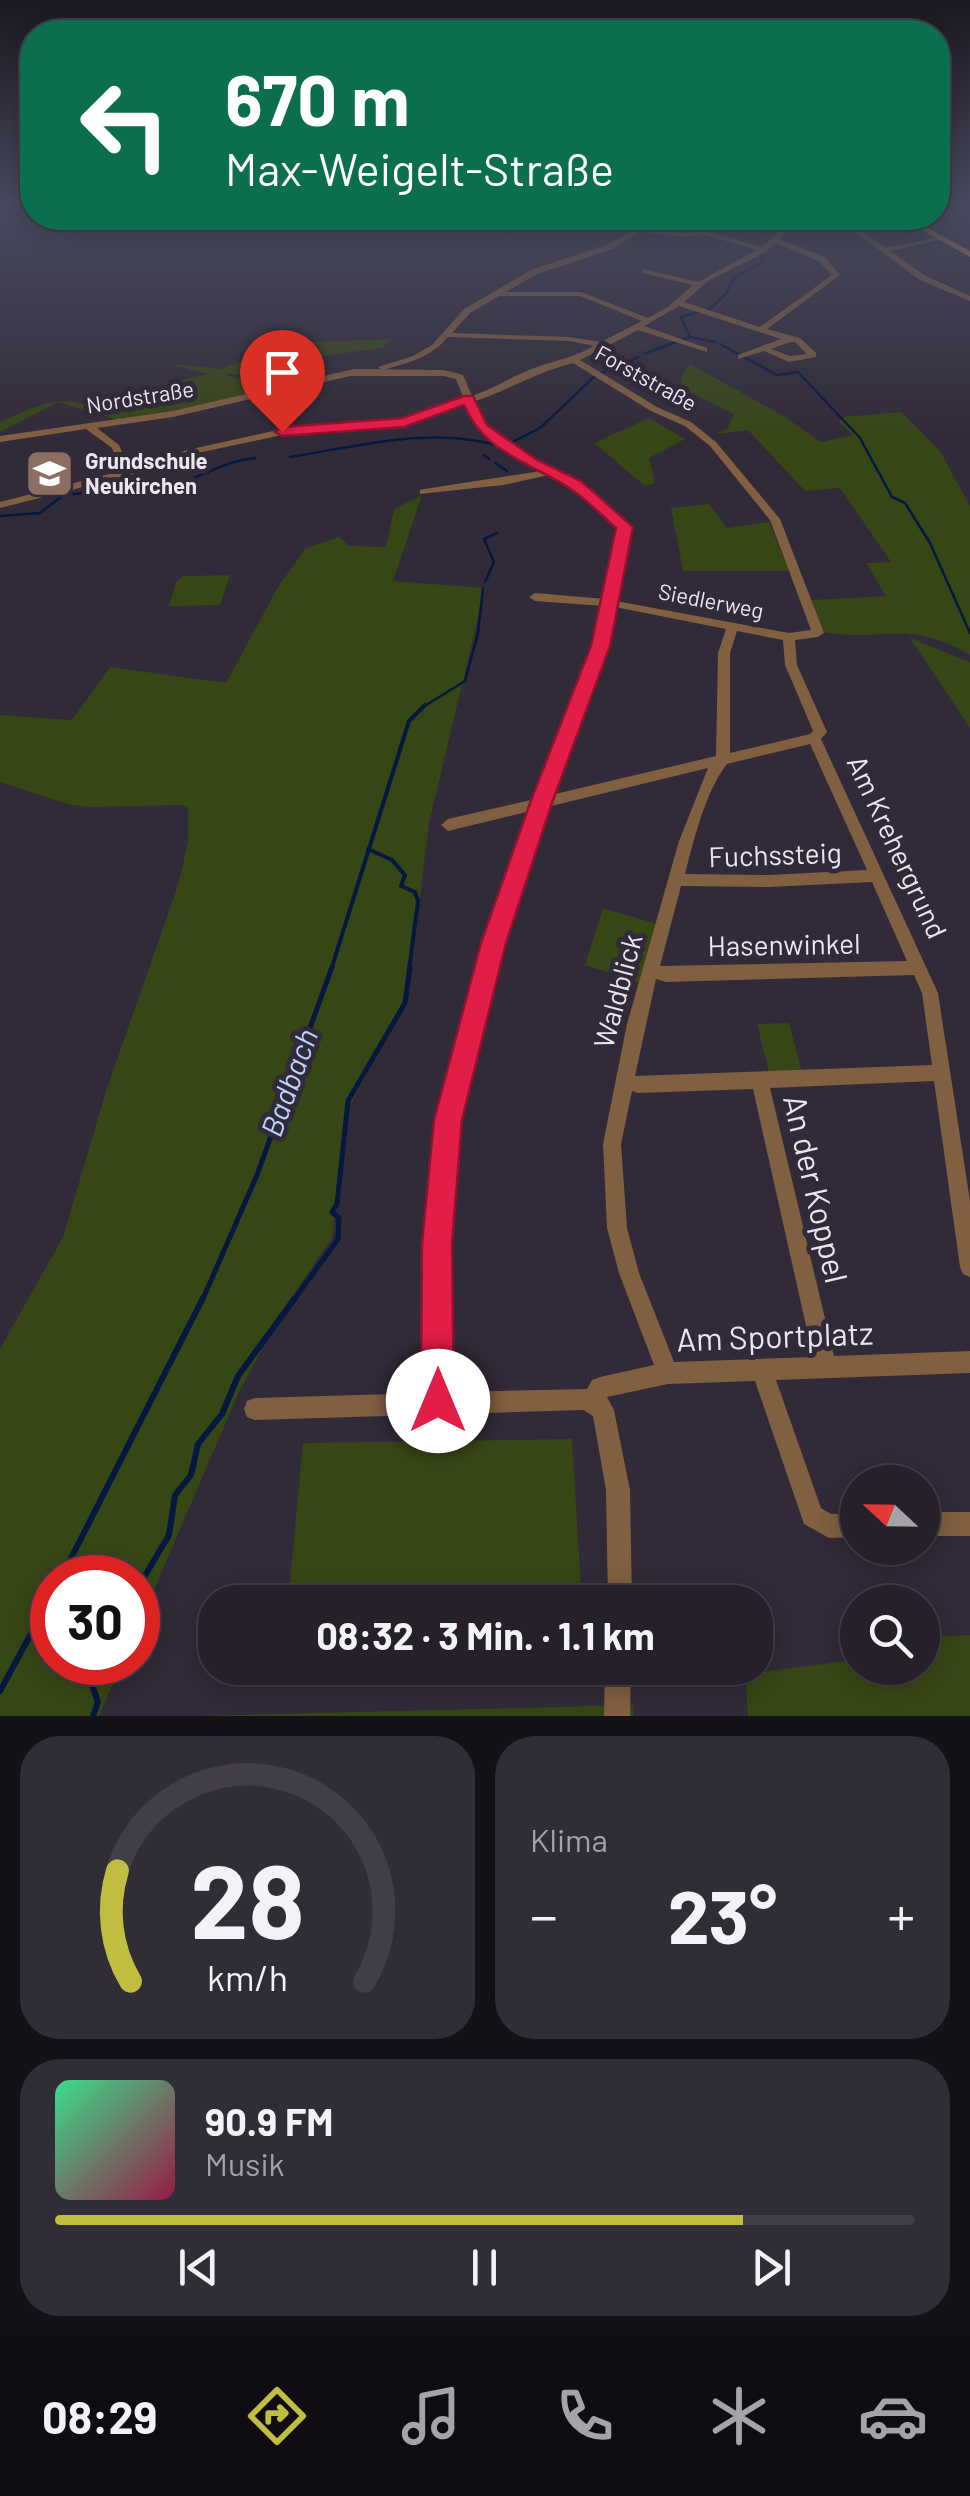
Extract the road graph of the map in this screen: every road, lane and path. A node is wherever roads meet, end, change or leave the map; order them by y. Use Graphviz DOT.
graph roads {
  1 [pos="518,281"];
  2 [pos="685,281"];
  3 [pos="704,281"];
  4 [pos="828,281"];
  5 [pos="929,281"];
  6 [pos="698,284"];
  7 [pos="495,294"];
  8 [pos="970,299"];
  9 [pos="679,303"];
  10 [pos="647,320"];
  11 [pos="636,326"];
  12 [pos="763,328"];
  13 [pos="448,335"];
  14 [pos="789,339"];
  15 [pos="601,345"];
  16 [pos="765,349"];
  17 [pos="704,350"];
  18 [pos="743,356"];
  19 [pos="574,360"];
  20 [pos="348,373"];
  21 [pos="468,399"];
  22 [pos="88,426"];
  23 [pos="0,439"];
  24 [pos="550,472"];
  25 [pos="127,473"];
  26 [pos="424,492"];
  27 [pos="0,505"];
  28 [pos="535,597"];
  29 [pos="610,603"];
  30 [pos="733,626"];
  31 [pos="818,633"];
  32 [pos="789,637"];
  33 [pos="814,738"];
  34 [pos="722,758"];
  35 [pos="541,803"];
  36 [pos="448,826"];
  37 [pos="876,876"];
  38 [pos="677,880"];
  39 [pos="919,968"];
  40 [pos="651,971"];
  41 [pos="939,1074"];
  42 [pos="623,1080"];
  43 [pos="760,1082"];
  44 [pos="970,1268"];
  45 [pos="970,1362"];
  46 [pos="826,1367"];
  47 [pos="762,1370"];
  48 [pos="668,1373"];
  49 [pos="438,1401"];
  50 [pos="592,1402"];
  51 [pos="255,1409"];
  52 [pos="940,1524"];
  53 [pos="970,1524"];
  54 [pos="840,1526"];
  55 [pos="620,1585"];
  56 [pos="617,1685"];
  57 [pos="616,1716"];
  1 -- 7 [label="street, Nordstraße"];
  2 -- 6 [label="street"];
  3 -- 6 [label="street"];
  4 -- 12 [label="street"];
  5 -- 8 [label="street"];
  6 -- 9 [label="street"];
  7 -- 10 [label="street"];
  7 -- 13 [label="street, Nordstraße"];
  9 -- 10 [label="street"];
  9 -- 12 [label="street"];
  10 -- 11 [label="street"];
  11 -- 15 [label="street"];
  11 -- 17 [label="street"];
  12 -- 14 [label="street"];
  13 -- 15 [label="street"];
  13 -- 20 [label="street, Nordstraße"];
  14 -- 16 [label="street"];
  14 -- 16 [label="street"];
  15 -- 19 [label="street"];
  16 -- 18 [label="street"];
  19 -- 21 [label="street"];
  19 -- 31 [label="street, Forststraße"];
  20 -- 21 [label="street"];
  20 -- 22 [label="street, Nordstraße"];
  21 -- 24 [label="street"];
  21 -- 25 [label="street"];
  22 -- 23 [label="street, Nordstraße"];
  22 -- 25 [label="street"];
  24 -- 26 [label="street"];
  24 -- 29 [label="street"];
  25 -- 27 [label="street"];
  28 -- 29 [label="street, Siedlerweg"];
  29 -- 30 [label="street, Siedlerweg"];
  29 -- 35 [label="street"];
  30 -- 32 [label="street, Siedlerweg"];
  30 -- 34 [label="street, Waldblick"];
  31 -- 32 [label="street, Siedlerweg"];
  32 -- 33 [label="street, Am Krehergrund"];
  33 -- 34 [label="street"];
  33 -- 37 [label="street, Am Krehergrund"];
  34 -- 35 [label="street"];
  34 -- 38 [label="street, Waldblick"];
  35 -- 36 [label="street"];
  35 -- 49 [label="street"];
  37 -- 38 [label="street, Fuchssteig"];
  37 -- 39 [label="street, Am Krehergrund"];
  38 -- 40 [label="street, Waldblick"];
  39 -- 40 [label="street, Hasenwinkel"];
  39 -- 41 [label="street, Am Krehergrund"];
  40 -- 42 [label="street, Waldblick"];
  41 -- 43 [label="street, An der Koppel"];
  41 -- 44 [label="street, Am Krehergrund"];
  42 -- 43 [label="street, An der Koppel"];
  42 -- 48 [label="street, Waldblick"];
  43 -- 46 [label="street, An der Koppel"];
  45 -- 46 [label="street, Am Sportplatz"];
  46 -- 47 [label="street, Am Sportplatz"];
  47 -- 48 [label="street, Am Sportplatz"];
  47 -- 54 [label="street"];
  48 -- 50 [label="street, Am Sportplatz"];
  49 -- 50 [label="street, Am Sportplatz"];
  49 -- 51 [label="street, Am Sportplatz"];
  50 -- 55 [label="street"];
  52 -- 53 [label="street"];
  56 -- 57 [label="street"];
}
